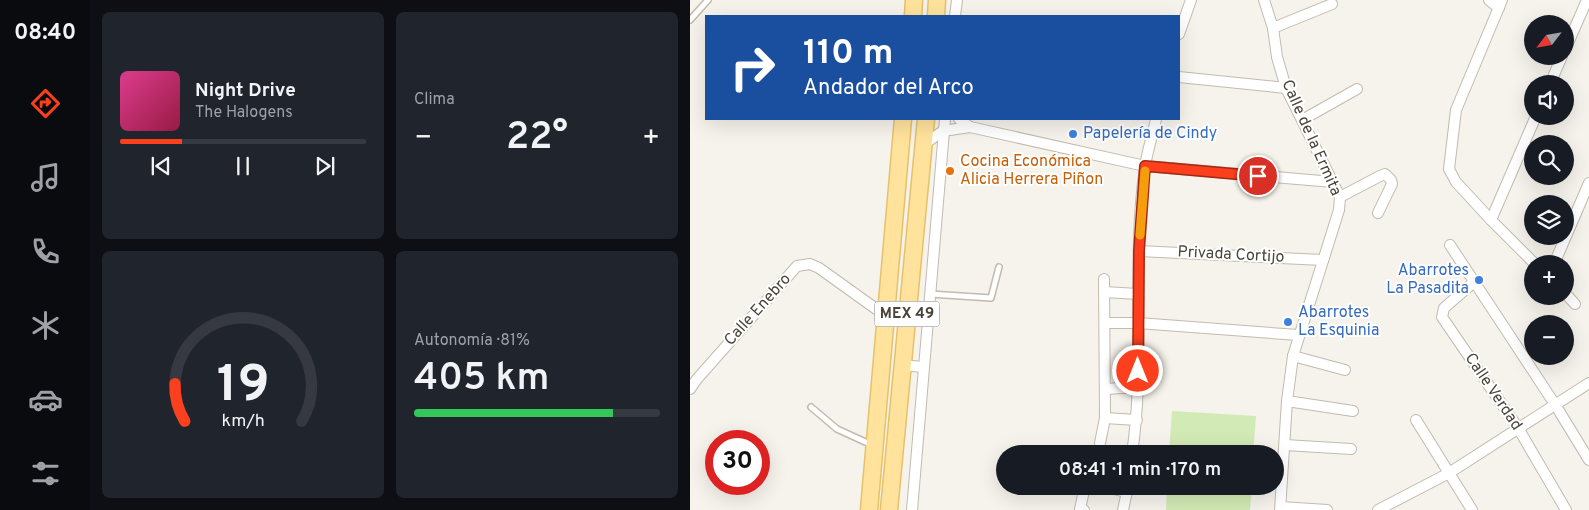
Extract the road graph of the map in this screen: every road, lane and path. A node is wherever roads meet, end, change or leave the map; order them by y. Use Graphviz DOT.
graph roads {
  1 [pos="708,0"];
  2 [pos="914,0"];
  3 [pos="937,0"];
  4 [pos="957,0"];
  5 [pos="1191,0"];
  6 [pos="1264,0"];
  7 [pos="1489,0"];
  8 [pos="1586,0"];
  9 [pos="1332,4"];
  10 [pos="1501,4"];
  11 [pos="913,15"];
  12 [pos="936,15"];
  13 [pos="955,15"];
  14 [pos="690,20"];
  15 [pos="1273,28"];
  16 [pos="1574,29"];
  17 [pos="1180,31"];
  18 [pos="1180,77"];
  19 [pos="1286,88"];
  20 [pos="1357,89"];
  21 [pos="903,120"];
  22 [pos="926,120"];
  23 [pos="945,120"];
  24 [pos="961,120"];
  25 [pos="1156,120"];
  26 [pos="1302,120"];
  27 [pos="1532,125"];
  28 [pos="970,126"];
  29 [pos="943,131"];
  30 [pos="923,145"];
  31 [pos="1145,166"];
  32 [pos="1333,182"];
  33 [pos="1589,182"];
  34 [pos="1340,197"];
  35 [pos="1378,213"];
  36 [pos="1491,220"];
  37 [pos="1450,245"];
  38 [pos="1139,251"];
  39 [pos="1526,255"];
  40 [pos="1558,255"];
  41 [pos="1323,260"];
  42 [pos="1000,268"];
  43 [pos="1104,280"];
  44 [pos="1474,282"];
  45 [pos="1104,292"];
  46 [pos="929,294"];
  47 [pos="1138,294"];
  48 [pos="907,310"];
  49 [pos="928,312"];
  50 [pos="886,316"];
  51 [pos="1105,323"];
  52 [pos="1138,323"];
  53 [pos="1298,335"];
  54 [pos="1293,356"];
  55 [pos="902,365"];
  56 [pos="923,367"];
  57 [pos="1345,370"];
  58 [pos="693,377"];
  59 [pos="1589,383"];
  60 [pos="1138,387"];
  61 [pos="690,389"];
  62 [pos="1106,389"];
  63 [pos="1288,401"];
  64 [pos="1556,406"];
  65 [pos="811,407"];
  66 [pos="1353,411"];
  67 [pos="1105,418"];
  68 [pos="1137,420"];
  69 [pos="1416,420"];
  70 [pos="1518,428"];
  71 [pos="1100,443"];
  72 [pos="1133,445"];
  73 [pos="1285,445"];
  74 [pos="874,447"];
  75 [pos="1351,449"];
  76 [pos="1589,460"];
  77 [pos="1449,473"];
  78 [pos="1083,495"];
  79 [pos="1126,495"];
  80 [pos="1280,508"];
  81 [pos="1382,509"];
  82 [pos="869,510"];
  83 [pos="890,510"];
  84 [pos="912,510"];
  85 [pos="1084,510"];
  86 [pos="1123,510"];
  87 [pos="1327,510"];
  88 [pos="1472,510"];
  89 [pos="1566,510"];
  1 -- 14 [label="lane"];
  2 -- 11 [label="main road"];
  3 -- 12 [label="main road"];
  4 -- 13 [label="street"];
  5 -- 17 [label="street"];
  6 -- 15 [label="street, Calle de la Ermita"];
  7 -- 10 [label="street"];
  8 -- 16 [label="street"];
  9 -- 15 [label="street"];
  10 -- 36 [label="street"];
  15 -- 19 [label="street, Calle de la Ermita"];
  18 -- 19 [label="street"];
  19 -- 26 [label="street, Calle de la Ermita"];
  20 -- 26 [label="street"];
  21 -- 50 [label="main road, MEX 49"];
  22 -- 30 [label="main road, MEX 49"];
  23 -- 29 [label="street"];
  24 -- 28 [label="street"];
  25 -- 31 [label="street"];
  26 -- 32 [label="street, Calle de la Ermita"];
  27 -- 36 [label="street"];
  28 -- 29 [label="street"];
  28 -- 31 [label="street"];
  29 -- 30 [label="street"];
  29 -- 46 [label="street"];
  30 -- 48 [label="main road, MEX 49"];
  31 -- 32 [label="street"];
  31 -- 38 [label="street"];
  32 -- 34 [label="street, Calle de la Ermita"];
  33 -- 40 [label="street"];
  34 -- 35 [label="street"];
  34 -- 41 [label="street, Calle de la Ermita"];
  36 -- 39 [label="street"];
  37 -- 44 [label="street"];
  38 -- 41 [label="street, Privada Cortijo"];
  38 -- 47 [label="street"];
  41 -- 53 [label="street, Calle de la Ermita"];
  42 -- 46 [label="lane"];
  43 -- 45 [label="street"];
  44 -- 64 [label="street"];
  44 -- 70 [label="street, Calle Verdad"];
  45 -- 47 [label="street"];
  45 -- 51 [label="street"];
  46 -- 49 [label="street"];
  47 -- 52 [label="street"];
  48 -- 49 [label="street"];
  48 -- 55 [label="main road, MEX 49"];
  49 -- 56 [label="street"];
  50 -- 58 [label="street, Calle Enebro"];
  50 -- 74 [label="main road, MEX 49"];
  51 -- 52 [label="street"];
  51 -- 62 [label="street"];
  52 -- 53 [label="street"];
  52 -- 60 [label="street"];
  53 -- 54 [label="street, Calle de la Ermita"];
  54 -- 57 [label="street"];
  54 -- 63 [label="street, Calle de la Ermita"];
  55 -- 56 [label="street"];
  55 -- 83 [label="main road, MEX 49"];
  56 -- 84 [label="street"];
  58 -- 61 [label="street, Calle Enebro"];
  59 -- 64 [label="street"];
  60 -- 62 [label="street"];
  60 -- 68 [label="street"];
  62 -- 67 [label="street"];
  63 -- 66 [label="street"];
  63 -- 73 [label="street, Calle de la Ermita"];
  64 -- 70 [label="street"];
  64 -- 76 [label="street"];
  65 -- 74 [label="lane"];
  67 -- 68 [label="street"];
  67 -- 71 [label="street"];
  68 -- 72 [label="street"];
  69 -- 77 [label="street"];
  70 -- 77 [label="street"];
  70 -- 89 [label="street, Calle Verdad"];
  73 -- 75 [label="street"];
  73 -- 80 [label="street, Calle de la Ermita"];
  74 -- 82 [label="main road, MEX 49"];
  77 -- 81 [label="street"];
  77 -- 88 [label="street"];
  78 -- 85 [label="street"];
  79 -- 86 [label="street"];
  80 -- 87 [label="street"];
}
